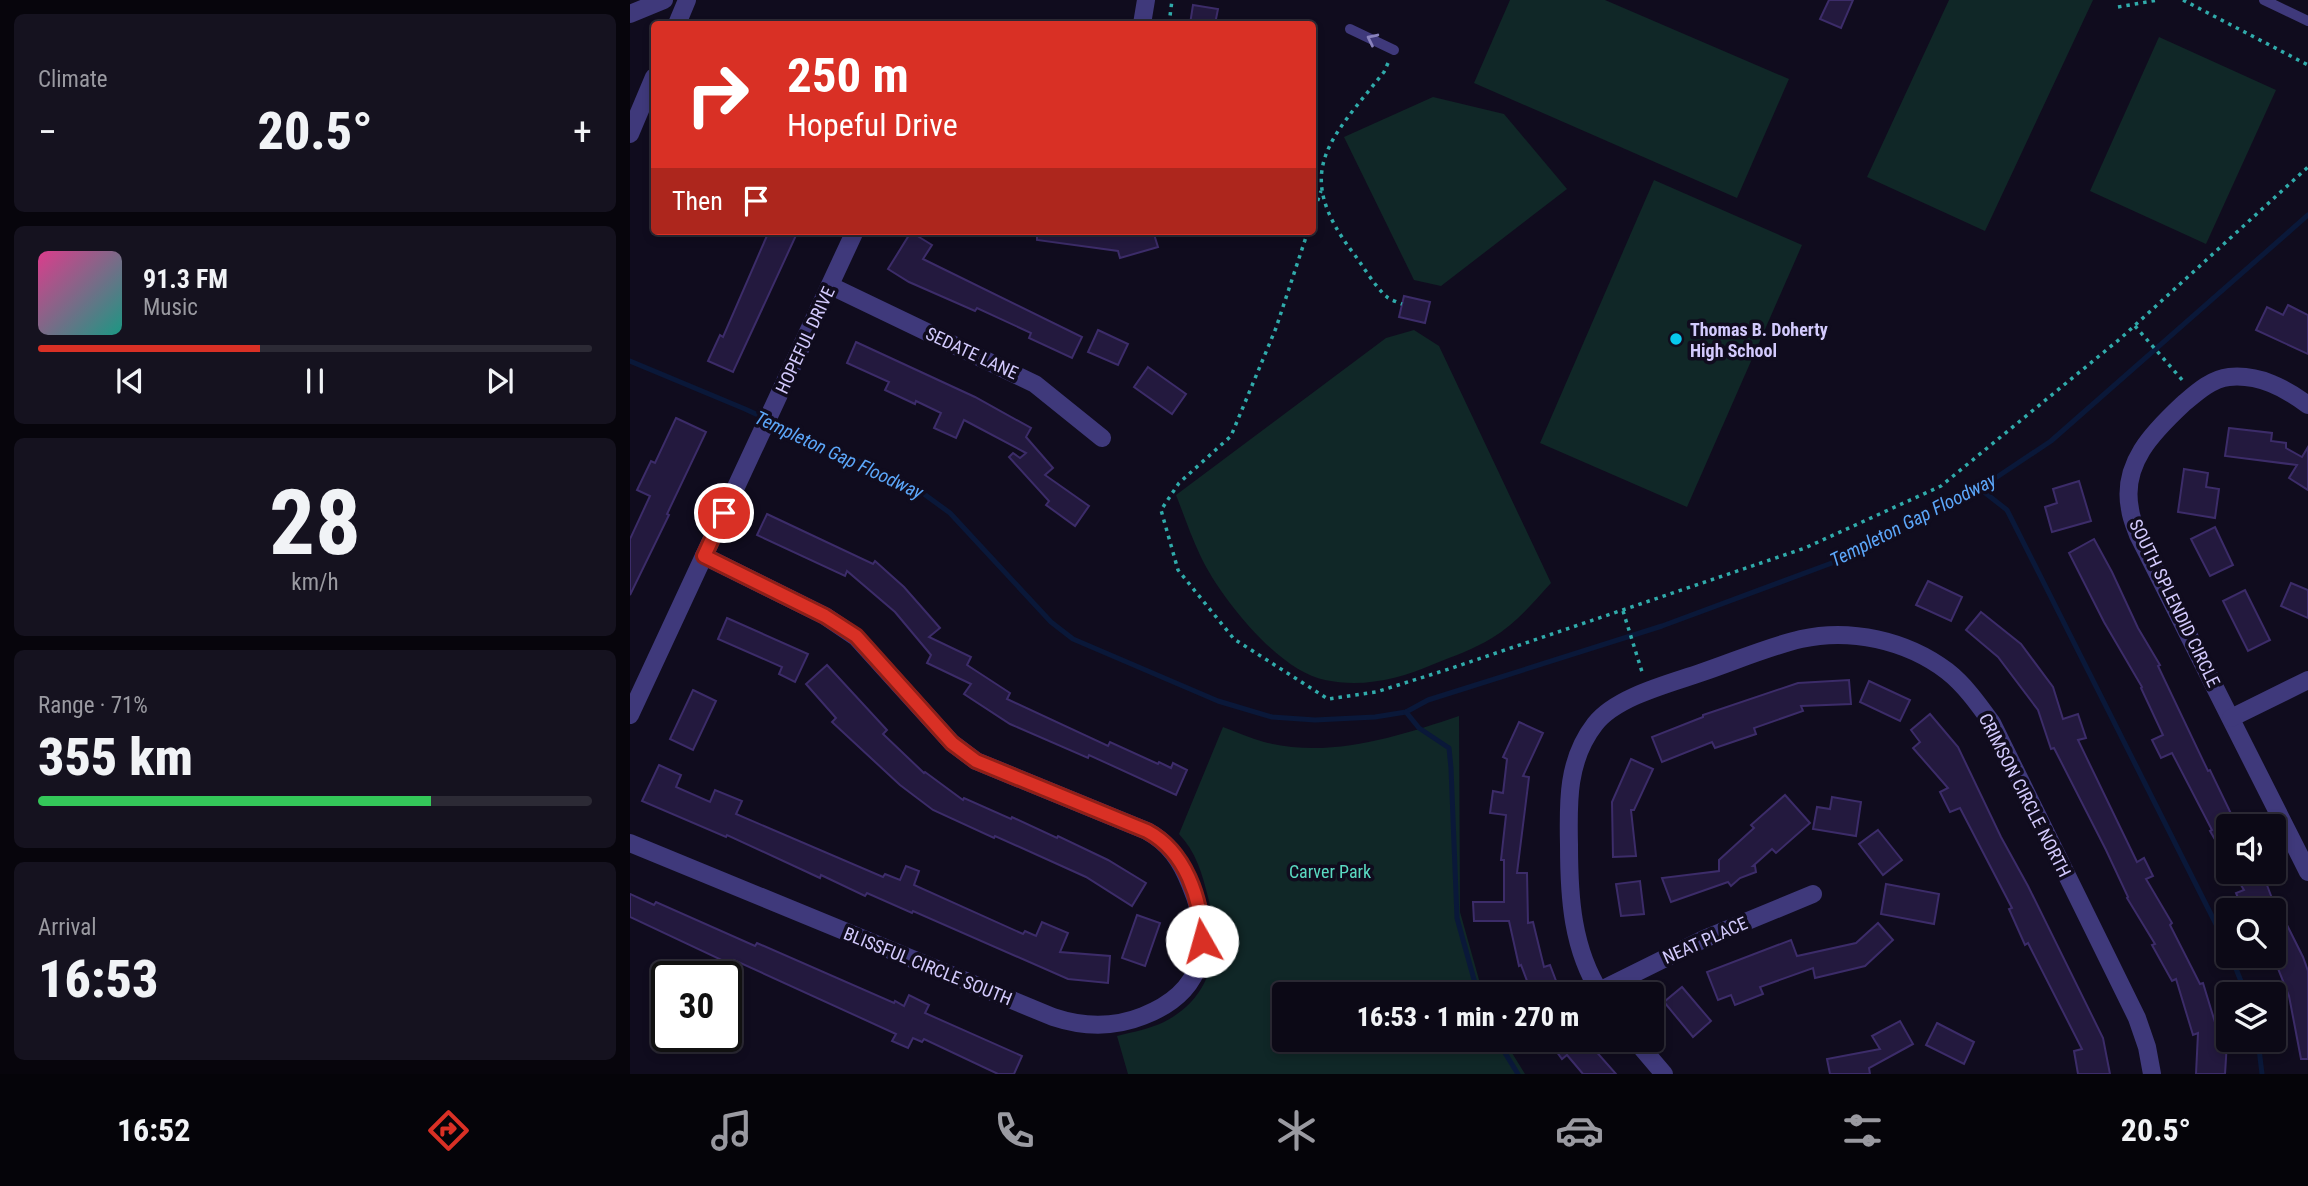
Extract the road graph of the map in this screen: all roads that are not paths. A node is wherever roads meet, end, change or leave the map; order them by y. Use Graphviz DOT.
graph roads {
  1 [pos="664,0"];
  2 [pos="687,0"];
  3 [pos="1146,0"];
  4 [pos="2264,0"];
  5 [pos="630,14"];
  6 [pos="678,21"];
  7 [pos="1142,21"];
  8 [pos="2308,21"];
  9 [pos="1350,29"];
  10 [pos="1394,50"];
  11 [pos="651,84"];
  12 [pos="630,134"];
  13 [pos="853,235"];
  14 [pos="831,286"];
  15 [pos="2308,405"];
  16 [pos="1102,438"];
  17 [pos="704,556"];
  18 [pos="2308,680"];
  19 [pos="630,715"];
  20 [pos="2231,718"];
  21 [pos="630,843"];
  22 [pos="2308,872"];
  23 [pos="1813,894"];
  24 [pos="1594,982"];
  25 [pos="1621,982"];
  26 [pos="1645,1052"];
  27 [pos="1664,1074"];
  28 [pos="2152,1074"];
  1 -- 5 [label="street"];
  2 -- 6 [label="street"];
  3 -- 7 [label="street"];
  4 -- 8 [label="lane"];
  10 -- 9 [label="lane, one-way"];
  11 -- 12 [label="street"];
  13 -- 14 [label="street, HOPEFUL DRIVE"];
  14 -- 16 [label="street, SEDATE LANE"];
  14 -- 17 [label="street, HOPEFUL DRIVE"];
  15 -- 20 [label="street, SOUTH SPLENDID CIRCLE"];
  17 -- 19 [label="street, HOPEFUL DRIVE"];
  17 -- 21 [label="street, BLISSFUL CIRCLE SOUTH"];
  18 -- 20 [label="street"];
  20 -- 22 [label="street, SOUTH SPLENDID CIRCLE"];
  23 -- 25 [label="street, NEAT PLACE"];
  24 -- 28 [label="street, CRIMSON CIRCLE NORTH"];
  26 -- 27 [label="street"];
}
